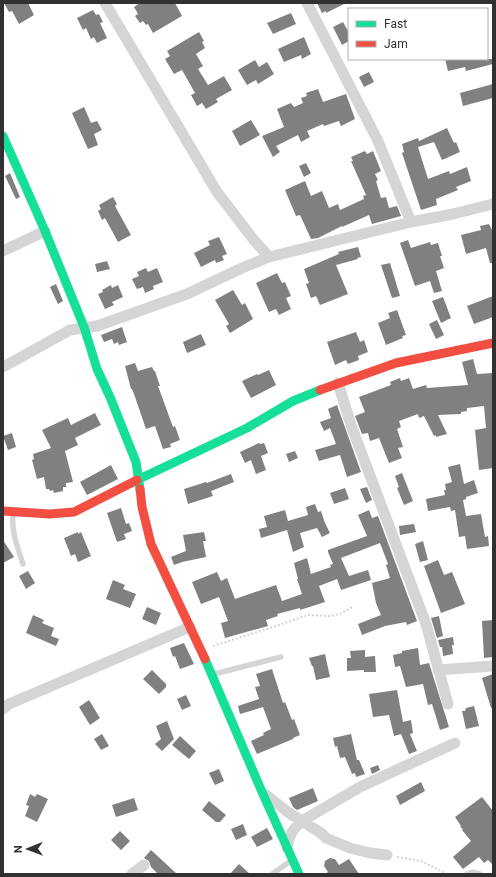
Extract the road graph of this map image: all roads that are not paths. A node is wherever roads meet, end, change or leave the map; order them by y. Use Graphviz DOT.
graph roads {
  1 [pos="105,3"];
  2 [pos="307,3"];
  3 [pos="3,136"];
  4 [pos="493,204"];
  5 [pos="411,222"];
  6 [pos="45,231"];
  7 [pos="3,251"];
  8 [pos="269,257"];
  9 [pos="84,327"];
  10 [pos="493,343"];
  11 [pos="3,367"];
  12 [pos="338,383"];
  13 [pos="139,480"];
  14 [pos="3,511"];
  15 [pos="13,512"];
  16 [pos="23,564"];
  17 [pos="190,627"];
  18 [pos="281,657"];
  19 [pos="493,666"];
  20 [pos="438,670"];
  21 [pos="212,674"];
  22 [pos="448,704"];
  23 [pos="3,709"];
  24 [pos="455,743"];
  25 [pos="262,792"];
  26 [pos="302,821"];
  27 [pos="287,848"];
  28 [pos="387,855"];
  29 [pos="293,860"];
  30 [pos="144,865"];
  31 [pos="132,874"];
  32 [pos="272,874"];
  33 [pos="299,874"];
  34 [pos="466,874"];
  35 [pos="480,874"];
  1 -- 8 [label="street"];
  2 -- 5 [label="street"];
  3 -- 6 [label="street"];
  4 -- 5 [label="street"];
  5 -- 8 [label="street"];
  6 -- 7 [label="street"];
  6 -- 9 [label="street"];
  8 -- 9 [label="street"];
  9 -- 11 [label="street"];
  9 -- 13 [label="street"];
  10 -- 12 [label="street"];
  12 -- 13 [label="street"];
  12 -- 20 [label="street"];
  13 -- 15 [label="street"];
  13 -- 17 [label="street"];
  14 -- 15 [label="street"];
  15 -- 16 [label="lane"];
  17 -- 21 [label="street"];
  17 -- 23 [label="street"];
  18 -- 21 [label="lane"];
  19 -- 20 [label="street"];
  20 -- 22 [label="street"];
  21 -- 25 [label="street"];
  24 -- 26 [label="street"];
  25 -- 26 [label="street"];
  25 -- 27 [label="street"];
  26 -- 27 [label="street"];
  26 -- 28 [label="street"];
  27 -- 29 [label="street"];
  29 -- 32 [label="lane"];
  29 -- 33 [label="street"];
  30 -- 31 [label="street"];
  34 -- 35 [label="lane"];
}
